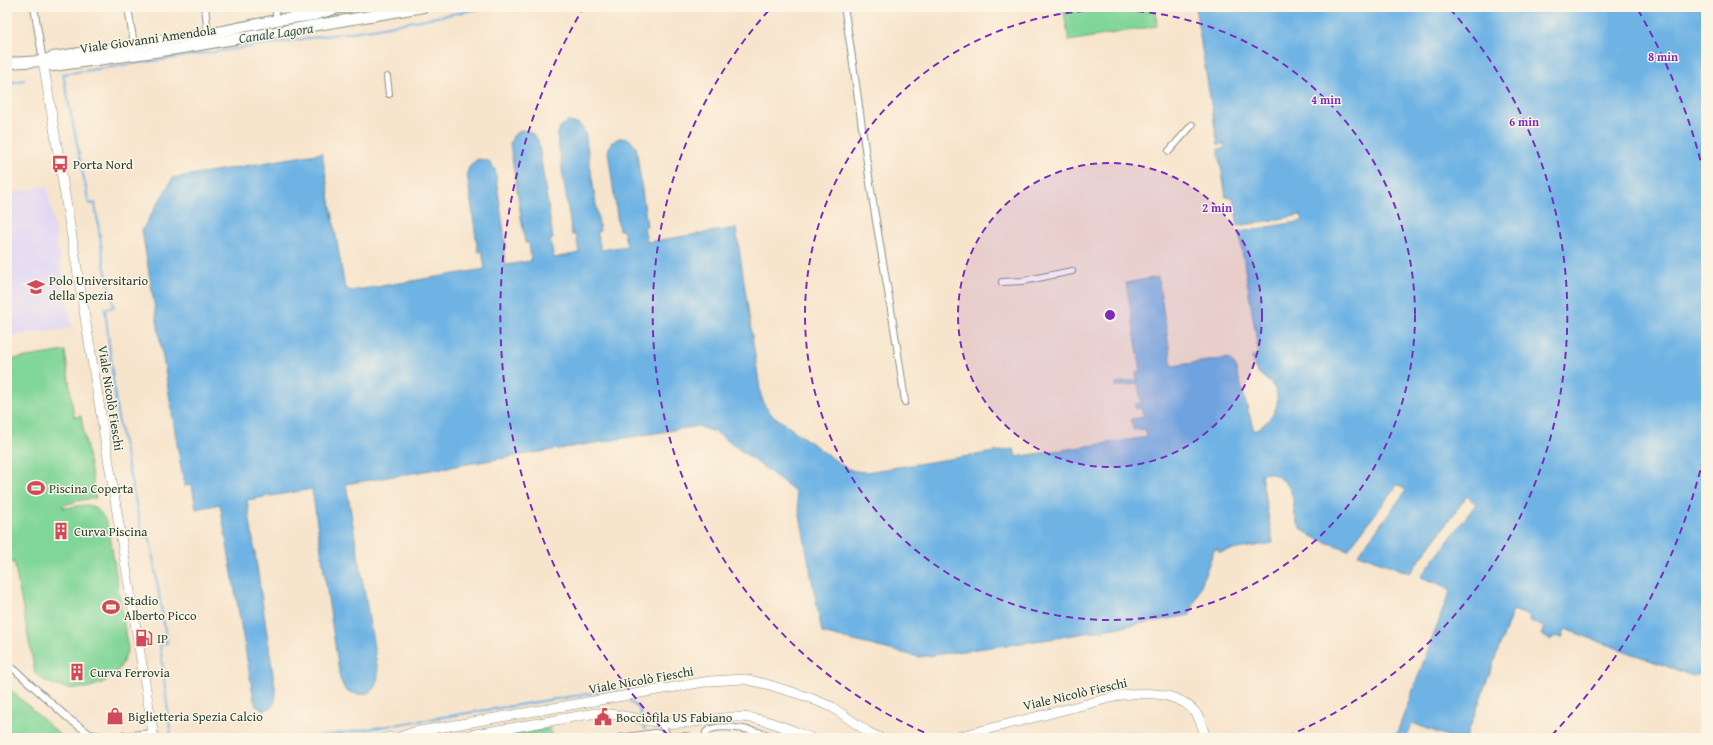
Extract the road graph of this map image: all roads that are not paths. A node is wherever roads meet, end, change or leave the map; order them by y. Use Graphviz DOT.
graph roads {
  1 [pos="34,7"];
  2 [pos="128,7"];
  3 [pos="205,7"];
  4 [pos="275,7"];
  5 [pos="349,7"];
  6 [pos="422,7"];
  7 [pos="844,7"];
  8 [pos="338,8"];
  9 [pos="277,20"];
  10 [pos="349,20"];
  11 [pos="208,34"];
  12 [pos="134,45"];
  13 [pos="43,62"];
  14 [pos="7,63"];
  15 [pos="387,77"];
  16 [pos="389,94"];
  17 [pos="1192,125"];
  18 [pos="1169,151"];
  19 [pos="1072,272"];
  20 [pos="1002,282"];
  21 [pos="905,402"];
  22 [pos="7,665"];
  23 [pos="661,723"];
  24 [pos="154,735"];
  25 [pos="385,738"];
  26 [pos="393,738"];
  27 [pos="396,738"];
  28 [pos="453,738"];
  29 [pos="623,738"];
  30 [pos="662,738"];
  31 [pos="691,738"];
  32 [pos="706,738"];
  33 [pos="777,738"];
  34 [pos="811,738"];
  35 [pos="880,738"];
  36 [pos="953,738"];
  37 [pos="1206,738"];
  1 -- 13 [label="street"];
  2 -- 12 [label="street"];
  3 -- 11 [label="street"];
  4 -- 9 [label="street"];
  5 -- 8 [label="main road, Viale Giovanni Amendola"];
  6 -- 10 [label="main road, Viale Giovanni Amendola"];
  7 -- 21 [label="street"];
  8 -- 9 [label="main road, Viale Giovanni Amendola"];
  8 -- 10 [label="street"];
  9 -- 11 [label="main road, Viale Giovanni Amendola"];
  10 -- 13 [label="main road, Viale Giovanni Amendola"];
  11 -- 12 [label="main road, Viale Giovanni Amendola"];
  12 -- 13 [label="main road, Viale Giovanni Amendola"];
  13 -- 14 [label="main road, Viale Giovanni Amendola"];
  13 -- 24 [label="main road, Viale Nicolò Fieschi"];
  15 -- 16 [label="street"];
  17 -- 18 [label="street"];
  19 -- 20 [label="street"];
  22 -- 24 [label="street"];
  23 -- 28 [label="main road"];
  23 -- 31 [label="street"];
  23 -- 34 [label="main road"];
  25 -- 26 [label="main road"];
  27 -- 35 [label="main road, Viale Nicolò Fieschi"];
  29 -- 30 [label="street"];
  32 -- 33 [label="street"];
  36 -- 37 [label="main road, Viale Nicolò Fieschi"];
}
